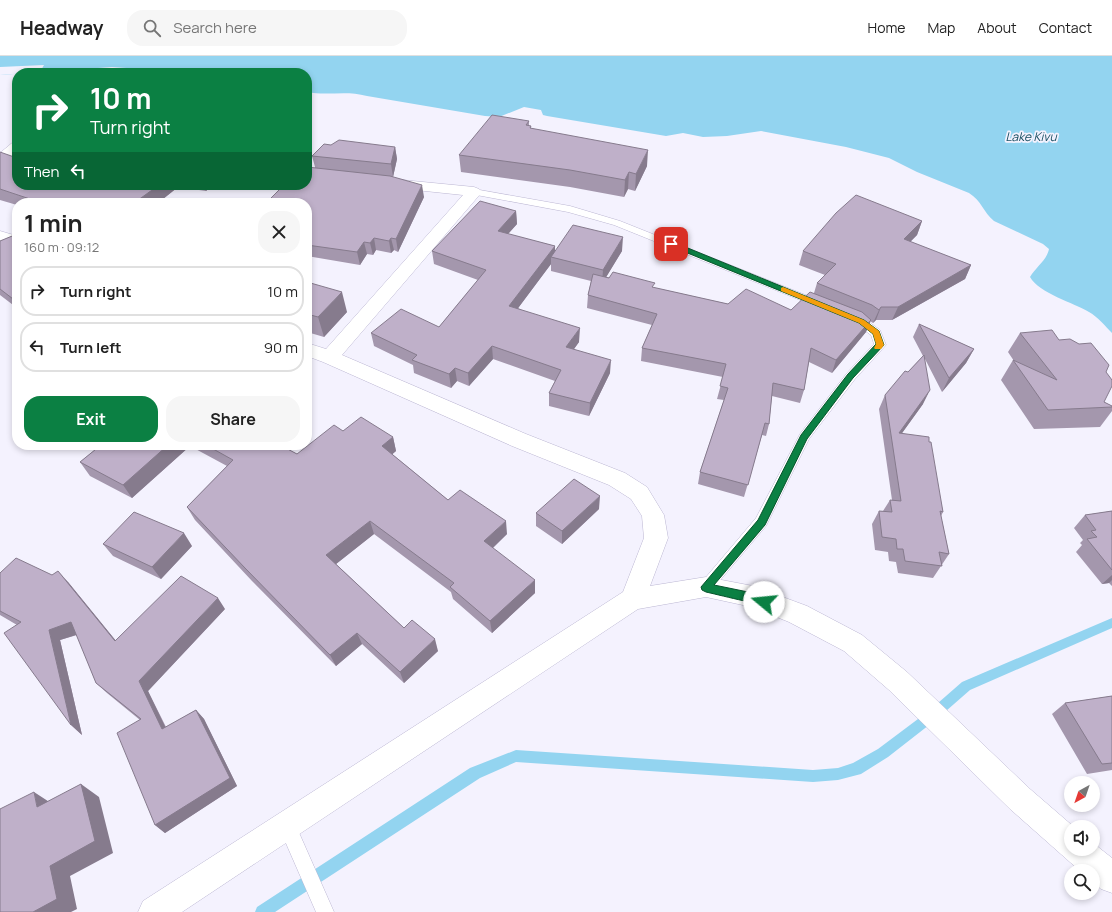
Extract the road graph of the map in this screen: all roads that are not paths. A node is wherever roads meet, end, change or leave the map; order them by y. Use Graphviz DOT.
graph roads {
  1 [pos="12,139"];
  2 [pos="0,149"];
  3 [pos="12,150"];
  4 [pos="0,160"];
  5 [pos="377,182"];
  6 [pos="474,192"];
  7 [pos="0,236"];
  8 [pos="12,240"];
  9 [pos="833,310"];
  10 [pos="847,316"];
  11 [pos="312,351"];
  12 [pos="330,357"];
  13 [pos="706,587"];
  14 [pos="633,599"];
  15 [pos="287,825"];
  16 [pos="1064,838"];
  17 [pos="1085,856"];
  18 [pos="1112,878"];
  19 [pos="154,912"];
  20 [pos="325,912"];
  1 -- 2 [label="street"];
  3 -- 4 [label="street"];
  5 -- 6 [label="street"];
  6 -- 9 [label="lane"];
  6 -- 12 [label="street"];
  7 -- 8 [label="street"];
  10 -- 13 [label="lane"];
  11 -- 12 [label="street"];
  12 -- 14 [label="street"];
  13 -- 14 [label="street"];
  13 -- 16 [label="street"];
  14 -- 15 [label="street"];
  15 -- 19 [label="street"];
  15 -- 20 [label="lane"];
  17 -- 18 [label="street"];
}
